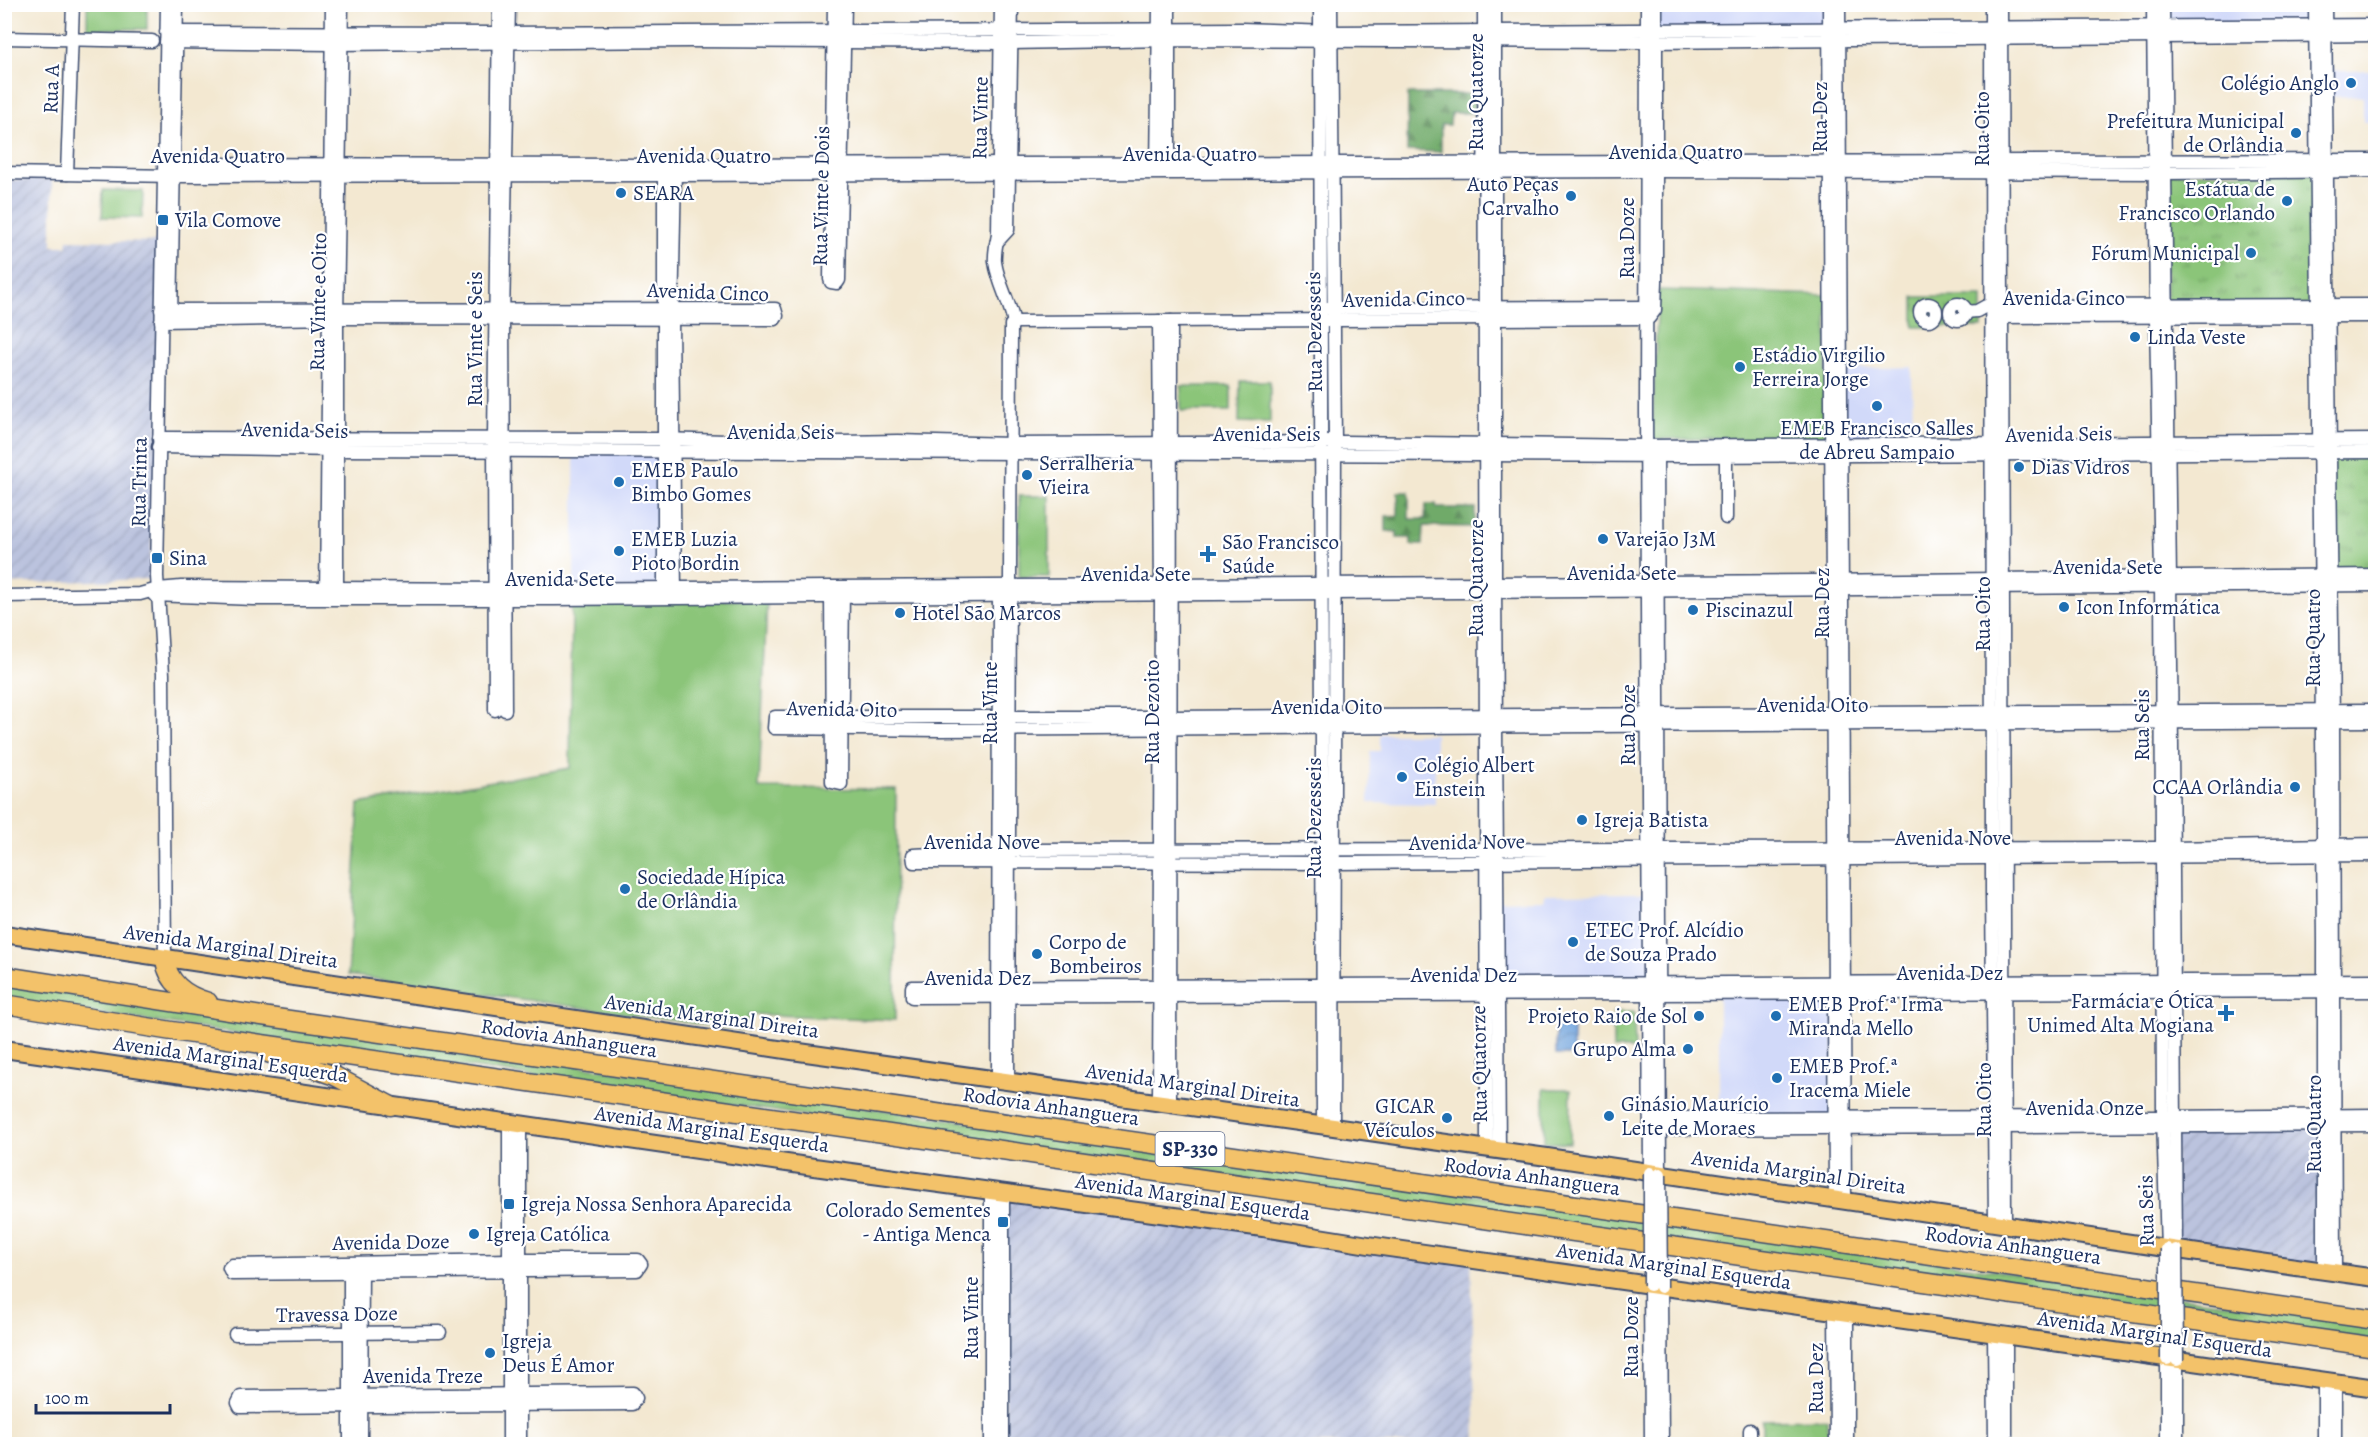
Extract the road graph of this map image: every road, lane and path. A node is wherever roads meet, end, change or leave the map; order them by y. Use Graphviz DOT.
graph roads {
  1 [pos="73,4"];
  2 [pos="167,4"];
  3 [pos="177,4"];
  4 [pos="332,4"];
  5 [pos="342,4"];
  6 [pos="499,4"];
  7 [pos="509,4"];
  8 [pos="834,4"];
  9 [pos="845,4"];
  10 [pos="1001,4"];
  11 [pos="1012,4"];
  12 [pos="1159,4"];
  13 [pos="1169,4"];
  14 [pos="1320,4"];
  15 [pos="1331,4"];
  16 [pos="1484,4"];
  17 [pos="1495,4"];
  18 [pos="1647,4"];
  19 [pos="1656,4"];
  20 [pos="1829,4"];
  21 [pos="1839,4"];
  22 [pos="1991,4"];
  23 [pos="2001,4"];
  24 [pos="2153,4"];
  25 [pos="2163,4"];
  26 [pos="2315,4"];
  27 [pos="2325,4"];
  28 [pos="2376,25"];
  29 [pos="2320,30"];
  30 [pos="2158,32"];
  31 [pos="1996,33"];
  32 [pos="1164,35"];
  33 [pos="1834,35"];
  34 [pos="2376,35"];
  35 [pos="839,36"];
  36 [pos="1490,36"];
  37 [pos="1652,36"];
  38 [pos="171,37"];
  39 [pos="1006,37"];
  40 [pos="1326,37"];
  41 [pos="4,38"];
  42 [pos="337,38"];
  43 [pos="503,38"];
  44 [pos="72,39"];
  45 [pos="152,41"];
  46 [pos="2376,160"];
  47 [pos="1835,166"];
  48 [pos="2322,166"];
  49 [pos="1652,167"];
  50 [pos="1997,167"];
  51 [pos="1004,168"];
  52 [pos="1163,168"];
  53 [pos="1327,168"];
  54 [pos="1490,168"];
  55 [pos="2160,168"];
  56 [pos="837,169"];
  57 [pos="169,170"];
  58 [pos="335,170"];
  59 [pos="501,170"];
  60 [pos="669,170"];
  61 [pos="2376,171"];
  62 [pos="4,173"];
  63 [pos="67,174"];
  64 [pos="2376,305"];
  65 [pos="2323,311"];
  66 [pos="1650,312"];
  67 [pos="1936,312"];
  68 [pos="1997,312"];
  69 [pos="2161,312"];
  70 [pos="1490,313"];
  71 [pos="333,314"];
  72 [pos="1328,314"];
  73 [pos="499,315"];
  74 [pos="668,315"];
  75 [pos="166,316"];
  76 [pos="2376,316"];
  77 [pos="1165,321"];
  78 [pos="1012,324"];
  79 [pos="2376,440"];
  80 [pos="158,442"];
  81 [pos="499,444"];
  82 [pos="332,445"];
  83 [pos="669,445"];
  84 [pos="2164,447"];
  85 [pos="2324,447"];
  86 [pos="1011,448"];
  87 [pos="1165,448"];
  88 [pos="1329,448"];
  89 [pos="1998,449"];
  90 [pos="1491,450"];
  91 [pos="1836,450"];
  92 [pos="1652,451"];
  93 [pos="1726,451"];
  94 [pos="2376,452"];
  95 [pos="1726,518"];
  96 [pos="2376,575"];
  97 [pos="2326,580"];
  98 [pos="2165,581"];
  99 [pos="1997,583"];
  100 [pos="1837,585"];
  101 [pos="2376,585"];
  102 [pos="1653,587"];
  103 [pos="1328,588"];
  104 [pos="1490,588"];
  105 [pos="1166,589"];
  106 [pos="1004,590"];
  107 [pos="837,591"];
  108 [pos="669,592"];
  109 [pos="155,593"];
  110 [pos="500,594"];
  111 [pos="332,595"];
  112 [pos="4,596"];
  113 [pos="500,710"];
  114 [pos="2376,710"];
  115 [pos="2327,716"];
  116 [pos="2167,717"];
  117 [pos="1837,718"];
  118 [pos="1997,718"];
  119 [pos="1653,720"];
  120 [pos="1491,721"];
  121 [pos="2376,721"];
  122 [pos="775,722"];
  123 [pos="1328,722"];
  124 [pos="837,723"];
  125 [pos="1004,723"];
  126 [pos="1166,723"];
  127 [pos="2376,844"];
  128 [pos="2328,850"];
  129 [pos="1998,852"];
  130 [pos="2168,852"];
  131 [pos="1838,853"];
  132 [pos="1654,854"];
  133 [pos="1491,855"];
  134 [pos="2376,855"];
  135 [pos="1004,856"];
  136 [pos="1166,856"];
  137 [pos="1328,857"];
  138 [pos="4,934"];
  139 [pos="165,960"];
  140 [pos="4,976"];
  141 [pos="2376,980"];
  142 [pos="2328,986"];
  143 [pos="1839,987"];
  144 [pos="1998,987"];
  145 [pos="2168,987"];
  146 [pos="1654,988"];
  147 [pos="1328,990"];
  148 [pos="1492,990"];
  149 [pos="1166,991"];
  150 [pos="2376,991"];
  151 [pos="1004,992"];
  152 [pos="4,1004"];
  153 [pos="255,1016"];
  154 [pos="217,1037"];
  155 [pos="4,1049"];
  156 [pos="1003,1081"];
  157 [pos="1165,1103"];
  158 [pos="391,1106"];
  159 [pos="2376,1114"];
  160 [pos="2328,1120"];
  161 [pos="1840,1122"];
  162 [pos="1999,1122"];
  163 [pos="2169,1122"];
  164 [pos="1655,1123"];
  165 [pos="515,1124"];
  166 [pos="2376,1125"];
  167 [pos="1328,1126"];
  168 [pos="1493,1149"];
  169 [pos="1655,1173"];
  170 [pos="997,1193"];
  171 [pos="1840,1200"];
  172 [pos="2000,1224"];
  173 [pos="2171,1249"];
  174 [pos="599,1265"];
  175 [pos="515,1266"];
  176 [pos="356,1267"];
  177 [pos="2330,1271"];
  178 [pos="2376,1278"];
  179 [pos="1656,1286"];
  180 [pos="1841,1313"];
  181 [pos="2376,1320"];
  182 [pos="440,1332"];
  183 [pos="356,1333"];
  184 [pos="235,1334"];
  185 [pos="2000,1334"];
  186 [pos="2376,1347"];
  187 [pos="2172,1359"];
  188 [pos="2330,1382"];
  189 [pos="2376,1388"];
  190 [pos="355,1400"];
  191 [pos="514,1400"];
  192 [pos="1750,1430"];
  193 [pos="350,1444"];
  194 [pos="361,1444"];
  195 [pos="509,1444"];
  196 [pos="520,1444"];
  197 [pos="991,1444"];
  198 [pos="1003,1444"];
  199 [pos="1651,1444"];
  200 [pos="1662,1444"];
  201 [pos="1750,1444"];
  202 [pos="1836,1444"];
  203 [pos="1847,1444"];
  204 [pos="1995,1444"];
  205 [pos="2006,1444"];
  206 [pos="2167,1444"];
  207 [pos="2177,1444"];
  208 [pos="2324,1444"];
  209 [pos="2335,1444"];
  1 -- 44 [label="street, Rua A"];
  2 -- 38 [label="street, Rua Trinta"];
  3 -- 38 [label="street, Rua Trinta"];
  4 -- 42 [label="street, Rua Vinte e Oito"];
  5 -- 42 [label="street, Rua Vinte e Oito"];
  6 -- 43 [label="street, Rua Vinte e Seis"];
  7 -- 43 [label="street, Rua Vinte e Seis"];
  8 -- 35 [label="street, Rua Vinte e Dois"];
  9 -- 35 [label="street, Rua Vinte e Dois"];
  10 -- 39 [label="street, Rua Vinte"];
  11 -- 39 [label="street, Rua Vinte"];
  12 -- 32 [label="street"];
  13 -- 32 [label="street"];
  14 -- 40 [label="street, Rua Dezesseis"];
  15 -- 40 [label="street, Rua Dezesseis"];
  16 -- 36 [label="street, Rua Quatorze"];
  17 -- 36 [label="street, Rua Quatorze"];
  18 -- 37 [label="street, Rua Doze"];
  19 -- 37 [label="street, Rua Doze"];
  20 -- 33 [label="street, Rua Dez"];
  21 -- 33 [label="street, Rua Dez"];
  22 -- 31 [label="street, Rua Oito"];
  23 -- 31 [label="street, Rua Oito"];
  24 -- 30 [label="street, Rua Seis"];
  25 -- 30 [label="street, Rua Seis"];
  26 -- 29 [label="street, Rua Quatro"];
  27 -- 29 [label="street, Rua Quatro"];
  28 -- 29 [label="street"];
  29 -- 30 [label="street"];
  29 -- 34 [label="street"];
  29 -- 48 [label="street, Rua Quatro"];
  30 -- 31 [label="street"];
  30 -- 55 [label="street, Rua Seis"];
  31 -- 33 [label="street"];
  31 -- 50 [label="street, Rua Oito"];
  32 -- 39 [label="street"];
  32 -- 40 [label="street"];
  32 -- 52 [label="street"];
  33 -- 37 [label="street"];
  33 -- 47 [label="street, Rua Dez"];
  35 -- 39 [label="street"];
  35 -- 43 [label="street"];
  35 -- 56 [label="street, Rua Vinte e Dois"];
  36 -- 37 [label="street"];
  36 -- 40 [label="street"];
  36 -- 54 [label="street, Rua Quatorze"];
  37 -- 49 [label="street, Rua Doze"];
  38 -- 42 [label="street"];
  38 -- 57 [label="street, Rua Trinta"];
  39 -- 51 [label="street, Rua Vinte"];
  40 -- 53 [label="street, Rua Dezesseis"];
  41 -- 44 [label="street"];
  42 -- 43 [label="street"];
  42 -- 58 [label="street, Rua Vinte e Oito"];
  43 -- 59 [label="street, Rua Vinte e Seis"];
  44 -- 45 [label="street"];
  44 -- 63 [label="street, Rua A"];
  46 -- 48 [label="street, Avenida Quatro"];
  47 -- 49 [label="street, Avenida Quatro"];
  47 -- 50 [label="street, Avenida Quatro"];
  47 -- 91 [label="street, Rua Dez"];
  48 -- 55 [label="street, Avenida Quatro"];
  48 -- 61 [label="street, Avenida Quatro"];
  48 -- 65 [label="street, Rua Quatro"];
  49 -- 54 [label="street, Avenida Quatro"];
  49 -- 66 [label="street, Rua Doze"];
  50 -- 55 [label="street, Avenida Quatro"];
  50 -- 68 [label="street, Rua Oito"];
  51 -- 52 [label="street, Avenida Quatro"];
  51 -- 56 [label="street, Avenida Quatro"];
  51 -- 78 [label="street, Rua Vinte"];
  52 -- 53 [label="street, Avenida Quatro"];
  53 -- 54 [label="street, Avenida Quatro"];
  53 -- 72 [label="street, Rua Dezesseis"];
  54 -- 70 [label="street, Rua Quatorze"];
  55 -- 69 [label="street, Rua Seis"];
  56 -- 56 [label="street, Rua Vinte e Dois"];
  56 -- 60 [label="street, Avenida Quatro"];
  57 -- 58 [label="street, Avenida Quatro"];
  57 -- 63 [label="street, Avenida Quatro"];
  57 -- 75 [label="street, Rua Trinta"];
  58 -- 59 [label="street, Avenida Quatro"];
  58 -- 71 [label="street, Rua Vinte e Oito"];
  59 -- 60 [label="street, Avenida Quatro"];
  59 -- 73 [label="street, Rua Vinte e Seis"];
  60 -- 74 [label="street"];
  62 -- 63 [label="street, Avenida Quatro"];
  64 -- 65 [label="street, Avenida Cinco"];
  65 -- 69 [label="street, Avenida Cinco"];
  65 -- 76 [label="street, Avenida Cinco"];
  65 -- 85 [label="street, Rua Quatro"];
  66 -- 70 [label="street, Avenida Cinco"];
  66 -- 92 [label="street, Rua Doze"];
  67 -- 68 [label="street, Avenida Cinco"];
  68 -- 69 [label="street, Avenida Cinco"];
  68 -- 89 [label="street, Rua Oito"];
  69 -- 84 [label="street, Rua Seis"];
  70 -- 72 [label="street, Avenida Cinco"];
  70 -- 90 [label="street, Rua Quatorze"];
  71 -- 73 [label="street, Avenida Cinco"];
  71 -- 75 [label="street, Avenida Cinco"];
  71 -- 82 [label="street, Rua Vinte e Oito"];
  72 -- 77 [label="street, Avenida Cinco"];
  72 -- 88 [label="street, Rua Dezesseis"];
  73 -- 74 [label="street, Avenida Cinco"];
  73 -- 81 [label="street, Rua Vinte e Seis"];
  74 -- 74 [label="street, Avenida Cinco"];
  74 -- 83 [label="street"];
  75 -- 80 [label="street, Rua Trinta"];
  77 -- 78 [label="street, Avenida Cinco"];
  77 -- 87 [label="street, Rua Dezoito"];
  78 -- 86 [label="street, Rua Vinte"];
  79 -- 85 [label="street, Avenida Seis"];
  80 -- 82 [label="street, Avenida Seis"];
  80 -- 109 [label="street, Rua Trinta"];
  81 -- 82 [label="street, Avenida Seis"];
  81 -- 83 [label="street, Avenida Seis"];
  81 -- 110 [label="street, Rua Vinte e Seis"];
  82 -- 111 [label="street, Rua Vinte e Oito"];
  83 -- 86 [label="street, Avenida Seis"];
  83 -- 108 [label="street"];
  84 -- 85 [label="street, Avenida Seis"];
  84 -- 89 [label="street, Avenida Seis"];
  84 -- 98 [label="street, Rua Seis"];
  85 -- 94 [label="street, Avenida Seis"];
  85 -- 97 [label="street, Rua Quatro"];
  86 -- 87 [label="street, Avenida Seis"];
  86 -- 106 [label="street, Rua Vinte"];
  87 -- 88 [label="street, Avenida Seis"];
  87 -- 105 [label="street, Rua Dezoito"];
  88 -- 90 [label="street, Avenida Seis"];
  88 -- 103 [label="street, Rua Dezesseis"];
  89 -- 91 [label="street, Avenida Seis"];
  89 -- 99 [label="street, Rua Oito"];
  90 -- 92 [label="street, Avenida Seis"];
  90 -- 104 [label="street, Rua Quatorze"];
  91 -- 93 [label="street, Avenida Seis"];
  91 -- 100 [label="street, Rua Dez"];
  92 -- 93 [label="street, Avenida Seis"];
  92 -- 102 [label="street, Rua Doze"];
  93 -- 95 [label="street"];
  96 -- 97 [label="street, Avenida Sete"];
  97 -- 98 [label="street, Avenida Sete"];
  97 -- 101 [label="street, Avenida Sete"];
  97 -- 115 [label="street, Rua Quatro"];
  98 -- 99 [label="street, Avenida Sete"];
  98 -- 116 [label="street, Rua Seis"];
  99 -- 100 [label="street, Avenida Sete"];
  99 -- 118 [label="street, Rua Oito"];
  100 -- 102 [label="street, Avenida Sete"];
  100 -- 117 [label="street, Rua Dez"];
  102 -- 104 [label="street, Avenida Sete"];
  102 -- 119 [label="street, Rua Doze"];
  103 -- 104 [label="street, Avenida Sete"];
  103 -- 105 [label="street, Avenida Sete"];
  103 -- 123 [label="street, Rua Dezesseis"];
  104 -- 120 [label="street, Rua Quatorze"];
  105 -- 106 [label="street, Avenida Sete"];
  105 -- 126 [label="street, Rua Dezoito"];
  106 -- 107 [label="street, Avenida Sete"];
  106 -- 125 [label="street, Rua Vinte"];
  107 -- 108 [label="street, Avenida Sete"];
  107 -- 124 [label="street"];
  108 -- 110 [label="street, Avenida Sete"];
  109 -- 111 [label="street, Avenida Sete"];
  109 -- 112 [label="street, Avenida Sete"];
  109 -- 139 [label="street, Rua Trinta"];
  110 -- 111 [label="street, Avenida Sete"];
  110 -- 113 [label="street, Rua Vinte e Seis"];
  114 -- 115 [label="street, Avenida Oito"];
  115 -- 116 [label="street, Avenida Oito"];
  115 -- 121 [label="street, Avenida Oito"];
  115 -- 128 [label="street, Rua Quatro"];
  116 -- 118 [label="street, Avenida Oito"];
  116 -- 130 [label="street, Rua Seis"];
  117 -- 118 [label="street, Avenida Oito"];
  117 -- 119 [label="street, Avenida Oito"];
  117 -- 131 [label="street, Rua Dez"];
  118 -- 129 [label="street, Rua Oito"];
  119 -- 120 [label="street, Avenida Oito"];
  119 -- 132 [label="street, Rua Doze"];
  120 -- 123 [label="street, Avenida Oito"];
  120 -- 133 [label="street, Rua Quatorze"];
  122 -- 124 [label="street, Avenida Oito"];
  123 -- 126 [label="street, Avenida Oito"];
  123 -- 137 [label="street, Rua Dezesseis"];
  124 -- 125 [label="street, Avenida Oito"];
  125 -- 126 [label="street, Avenida Oito"];
  125 -- 135 [label="street, Rua Vinte"];
  126 -- 136 [label="street, Rua Dezoito"];
  127 -- 128 [label="street, Avenida Nove"];
  128 -- 130 [label="street, Avenida Nove"];
  128 -- 134 [label="street, Avenida Nove"];
  128 -- 142 [label="street, Rua Quatro"];
  129 -- 130 [label="street, Avenida Nove"];
  129 -- 131 [label="street, Avenida Nove"];
  129 -- 144 [label="street, Rua Oito"];
  130 -- 145 [label="street, Rua Seis"];
  131 -- 132 [label="street, Avenida Nove"];
  131 -- 143 [label="street, Rua Dez"];
  132 -- 133 [label="street, Avenida Nove"];
  132 -- 146 [label="street, Rua Doze"];
  133 -- 137 [label="street, Avenida Nove"];
  133 -- 148 [label="street, Rua Quatorze"];
  135 -- 135 [label="street, Avenida Nove"];
  135 -- 136 [label="street, Avenida Nove"];
  135 -- 151 [label="street, Rua Vinte"];
  136 -- 137 [label="street, Avenida Nove"];
  136 -- 149 [label="street, Rua Dezoito"];
  137 -- 147 [label="street, Rua Dezesseis"];
  138 -- 139 [label="main road, Avenida Marginal Direita"];
  139 -- 153 [label="highway"];
  139 -- 156 [label="main road, Avenida Marginal Direita"];
  140 -- 153 [label="highway, Rodovia Anhanguera / SP-330"];
  141 -- 142 [label="street, Avenida Dez"];
  142 -- 145 [label="street, Avenida Dez"];
  142 -- 150 [label="street, Avenida Dez"];
  142 -- 160 [label="street, Rua Quatro"];
  143 -- 144 [label="street, Avenida Dez"];
  143 -- 146 [label="street, Avenida Dez"];
  143 -- 161 [label="street, Rua Dez"];
  144 -- 145 [label="street, Avenida Dez"];
  144 -- 162 [label="street, Rua Oito"];
  145 -- 163 [label="street, Rua Seis"];
  146 -- 148 [label="street, Avenida Dez"];
  146 -- 164 [label="street, Rua Doze"];
  147 -- 148 [label="street, Avenida Dez"];
  147 -- 149 [label="street, Avenida Dez"];
  147 -- 167 [label="street, Rua Dezesseis"];
  148 -- 168 [label="street, Rua Quatorze"];
  149 -- 151 [label="street, Avenida Dez"];
  149 -- 157 [label="street, Rua Dezoito"];
  151 -- 151 [label="street, Avenida Dez"];
  151 -- 156 [label="street, Rua Vinte"];
  152 -- 154 [label="highway, SP-330"];
  153 -- 181 [label="highway, Rodovia Anhanguera / SP-330"];
  154 -- 158 [label="highway"];
  154 -- 186 [label="highway, SP-330"];
  155 -- 158 [label="main road, Avenida Marginal Esquerda"];
  156 -- 157 [label="main road, Avenida Marginal Direita"];
  157 -- 167 [label="main road, Avenida Marginal Direita"];
  158 -- 165 [label="main road, Avenida Marginal Esquerda"];
  159 -- 160 [label="street, Avenida Onze"];
  160 -- 163 [label="street, Avenida Onze"];
  160 -- 166 [label="street, Avenida Onze"];
  160 -- 177 [label="street, Rua Quatro"];
  161 -- 162 [label="street, Avenida Onze"];
  161 -- 164 [label="street, Avenida Onze"];
  161 -- 171 [label="street, Rua Dez"];
  162 -- 163 [label="street, Avenida Onze"];
  162 -- 172 [label="street, Rua Oito"];
  163 -- 173 [label="street, Rua Seis"];
  164 -- 169 [label="street, Rua Doze"];
  165 -- 170 [label="main road, Avenida Marginal Esquerda"];
  165 -- 175 [label="street"];
  167 -- 168 [label="main road, Avenida Marginal Direita"];
  168 -- 169 [label="main road, Avenida Marginal Direita"];
  169 -- 171 [label="main road, Avenida Marginal Direita"];
  169 -- 179 [label="street, Rua Doze, bridge"];
  170 -- 179 [label="main road, Avenida Marginal Esquerda"];
  170 -- 197 [label="street, Rua Vinte"];
  170 -- 198 [label="street, Rua Vinte"];
  171 -- 172 [label="main road, Avenida Marginal Direita"];
  172 -- 173 [label="main road, Avenida Marginal Direita"];
  173 -- 177 [label="main road, Avenida Marginal Direita"];
  173 -- 187 [label="street, Rua Seis, bridge"];
  174 -- 175 [label="street, Avenida Doze"];
  175 -- 176 [label="street, Avenida Doze"];
  175 -- 191 [label="street"];
  176 -- 176 [label="street, Avenida Doze"];
  176 -- 183 [label="street"];
  177 -- 178 [label="main road, Avenida Marginal Direita"];
  179 -- 180 [label="main road, Avenida Marginal Esquerda"];
  179 -- 199 [label="street, Rua Doze"];
  179 -- 200 [label="street, Rua Doze"];
  180 -- 185 [label="main road, Avenida Marginal Esquerda"];
  180 -- 202 [label="street, Rua Dez"];
  180 -- 203 [label="street, Rua Dez"];
  182 -- 183 [label="street, Travessa Doze"];
  183 -- 184 [label="street, Travessa Doze"];
  183 -- 190 [label="street"];
  185 -- 187 [label="main road, Avenida Marginal Esquerda"];
  185 -- 204 [label="street"];
  185 -- 205 [label="street"];
  187 -- 188 [label="main road, Avenida Marginal Esquerda"];
  187 -- 206 [label="street, Rua Seis"];
  187 -- 207 [label="street, Rua Seis"];
  188 -- 189 [label="main road, Avenida Marginal Esquerda"];
  188 -- 208 [label="street"];
  188 -- 209 [label="street"];
  190 -- 190 [label="street, Avenida Treze"];
  190 -- 191 [label="street, Avenida Treze"];
  190 -- 193 [label="street"];
  190 -- 194 [label="street"];
  191 -- 191 [label="street, Avenida Treze"];
  191 -- 195 [label="street"];
  191 -- 196 [label="street"];
  192 -- 201 [label="street"];
}
